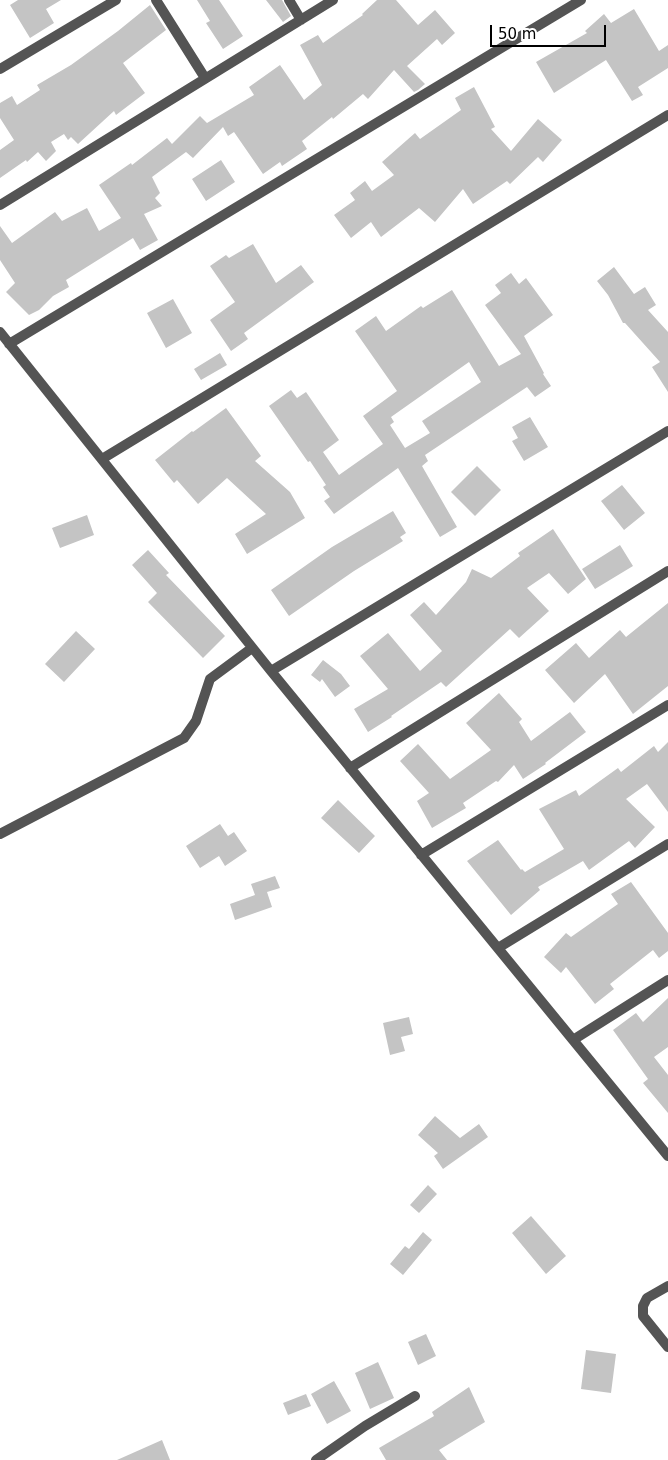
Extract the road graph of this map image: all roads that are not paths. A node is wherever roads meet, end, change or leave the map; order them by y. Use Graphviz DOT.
graph roads {
  1 [pos="116,0"];
  2 [pos="156,0"];
  3 [pos="289,0"];
  4 [pos="333,0"];
  5 [pos="581,0"];
  6 [pos="301,20"];
  7 [pos="0,68"];
  8 [pos="205,78"];
  9 [pos="668,115"];
  10 [pos="0,205"];
  11 [pos="0,332"];
  12 [pos="9,344"];
  13 [pos="668,431"];
  14 [pos="102,459"];
  15 [pos="668,571"];
  16 [pos="252,648"];
  17 [pos="271,671"];
  18 [pos="668,705"];
  19 [pos="350,768"];
  20 [pos="0,834"];
  21 [pos="668,844"];
  22 [pos="421,855"];
  23 [pos="498,948"];
  24 [pos="668,980"];
  25 [pos="573,1040"];
  26 [pos="666,1151"];
  27 [pos="668,1286"];
  28 [pos="668,1347"];
  29 [pos="415,1396"];
  30 [pos="316,1460"];
  1 -- 7 [label="street"];
  2 -- 8 [label="street"];
  3 -- 6 [label="street"];
  4 -- 6 [label="street"];
  5 -- 12 [label="street"];
  6 -- 8 [label="street"];
  8 -- 10 [label="street"];
  9 -- 14 [label="street"];
  11 -- 12 [label="street"];
  12 -- 14 [label="street"];
  13 -- 17 [label="street"];
  14 -- 16 [label="street"];
  15 -- 19 [label="street"];
  16 -- 17 [label="street"];
  16 -- 20 [label="street"];
  17 -- 19 [label="street"];
  18 -- 22 [label="street"];
  19 -- 22 [label="street"];
  21 -- 23 [label="street"];
  22 -- 23 [label="street"];
  23 -- 25 [label="street"];
  24 -- 25 [label="street"];
  25 -- 26 [label="street"];
  27 -- 28 [label="street"];
  29 -- 30 [label="street"];
}
